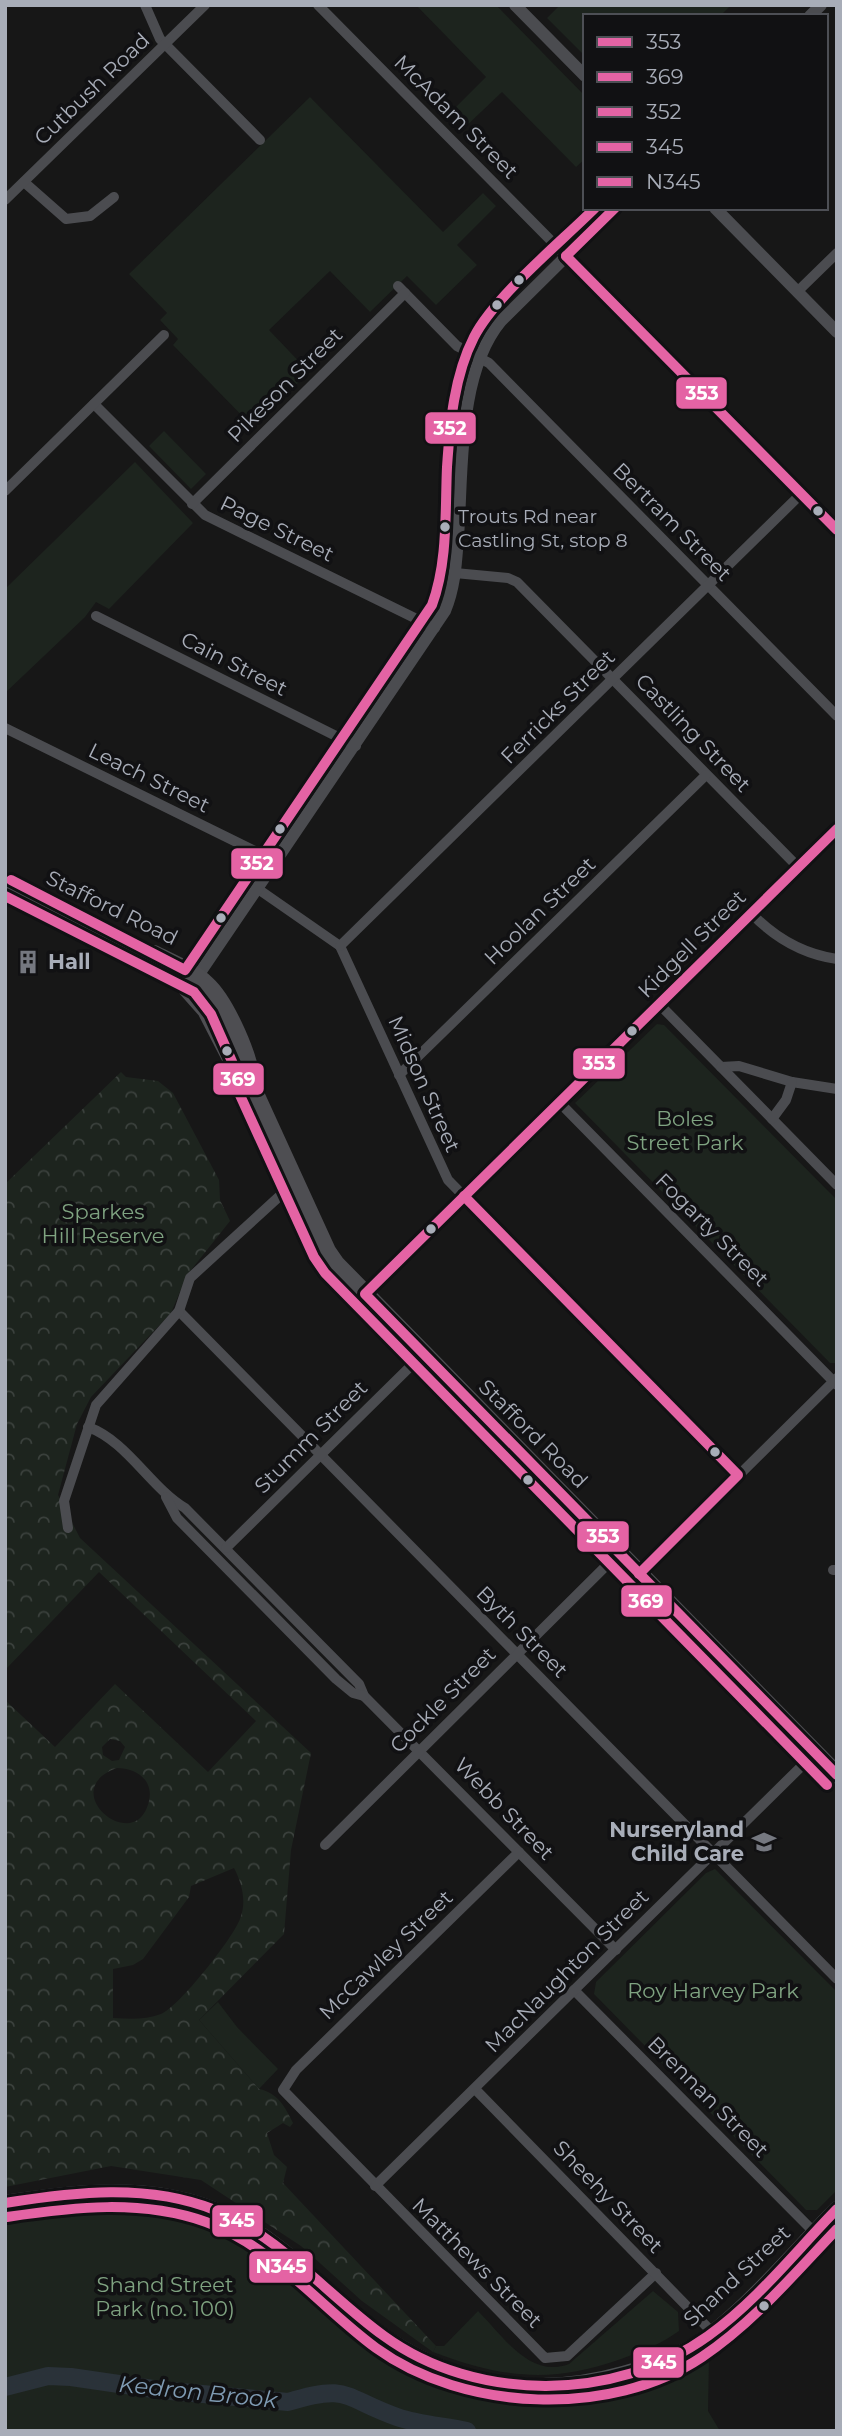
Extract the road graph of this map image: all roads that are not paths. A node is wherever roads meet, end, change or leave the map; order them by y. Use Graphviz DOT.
graph roads {
  1 [pos="145,5"];
  2 [pos="205,5"];
  3 [pos="318,5"];
  4 [pos="515,5"];
  5 [pos="165,44"];
  6 [pos="583,74"];
  7 [pos="260,140"];
  8 [pos="23,182"];
  9 [pos="114,197"];
  10 [pos="5,200"];
  11 [pos="613,210"];
  12 [pos="717,210"];
  13 [pos="837,253"];
  14 [pos="566,256"];
  15 [pos="402,290"];
  16 [pos="797,292"];
  17 [pos="837,332"];
  18 [pos="164,335"];
  19 [pos="478,357"];
  20 [pos="94,404"];
  21 [pos="7,486"];
  22 [pos="801,494"];
  23 [pos="192,504"];
  24 [pos="837,530"];
  25 [pos="455,573"];
  26 [pos="708,586"];
  27 [pos="96,616"];
  28 [pos="435,628"];
  29 [pos="614,679"];
  30 [pos="837,716"];
  31 [pos="5,728"];
  32 [pos="356,746"];
  33 [pos="706,775"];
  34 [pos="837,829"];
  35 [pos="276,862"];
  36 [pos="798,867"];
  37 [pos="5,880"];
  38 [pos="258,889"];
  39 [pos="5,894"];
  40 [pos="751,913"];
  41 [pos="340,946"];
  42 [pos="837,959"];
  43 [pos="193,983"];
  44 [pos="659,1004"];
  45 [pos="721,1067"];
  46 [pos="399,1075"];
  47 [pos="792,1082"];
  48 [pos="837,1089"];
  49 [pos="559,1102"];
  50 [pos="772,1119"];
  51 [pos="295,1182"];
  52 [pos="837,1185"];
  53 [pos="464,1196"];
  54 [pos="365,1294"];
  55 [pos="180,1311"];
  56 [pos="423,1354"];
  57 [pos="836,1382"];
  58 [pos="88,1427"];
  59 [pos="321,1455"];
  60 [pos="738,1475"];
  61 [pos="165,1496"];
  62 [pos="68,1528"];
  63 [pos="226,1548"];
  64 [pos="619,1553"];
  65 [pos="639,1574"];
  66 [pos="517,1654"];
  67 [pos="364,1696"];
  68 [pos="420,1751"];
  69 [pos="815,1753"];
  70 [pos="837,1774"];
  71 [pos="325,1845"];
  72 [pos="519,1852"];
  73 [pos="713,1853"];
  74 [pos="616,1950"];
  75 [pos="837,1979"];
  76 [pos="574,1990"];
  77 [pos="475,2089"];
  78 [pos="283,2090"];
  79 [pos="375,2186"];
  80 [pos="5,2203"];
  81 [pos="837,2209"];
  82 [pos="814,2232"];
  83 [pos="656,2273"];
  84 [pos="712,2332"];
  1 -- 5 [label="street"];
  2 -- 5 [label="street, Cutbush Road"];
  3 -- 14 [label="street, McAdam Street"];
  4 -- 6 [label="street"];
  5 -- 7 [label="street"];
  5 -- 8 [label="street, Cutbush Road"];
  8 -- 9 [label="street"];
  8 -- 10 [label="street, Cutbush Road"];
  11 -- 14 [label="street"];
  12 -- 16 [label="street"];
  13 -- 16 [label="street"];
  14 -- 19 [label="street"];
  14 -- 22 [label="street, McAdam Street"];
  15 -- 19 [label="street, Bertram Street"];
  15 -- 23 [label="street, Pikeson Street"];
  16 -- 17 [label="street"];
  18 -- 20 [label="street"];
  19 -- 25 [label="street"];
  19 -- 26 [label="street, Bertram Street"];
  20 -- 21 [label="street"];
  20 -- 23 [label="street, Page Street"];
  22 -- 24 [label="street, McAdam Street"];
  22 -- 26 [label="street, Ferricks Street"];
  23 -- 28 [label="street, Page Street"];
  25 -- 28 [label="street"];
  25 -- 29 [label="street, Castling Street"];
  26 -- 29 [label="street, Ferricks Street"];
  26 -- 30 [label="street, Bertram Street"];
  27 -- 32 [label="street, Cain Street"];
  28 -- 32 [label="street"];
  29 -- 33 [label="street, Castling Street"];
  29 -- 41 [label="street, Ferricks Street"];
  31 -- 35 [label="street, Leach Street"];
  32 -- 35 [label="street"];
  33 -- 36 [label="street, Castling Street"];
  33 -- 46 [label="street, Hoolan Street"];
  34 -- 36 [label="street, Kidgell Street"];
  35 -- 38 [label="street"];
  36 -- 40 [label="street, Kidgell Street"];
  37 -- 43 [label="highway, Stafford Road"];
  38 -- 41 [label="street"];
  38 -- 43 [label="street"];
  39 -- 43 [label="highway, Stafford Road"];
  40 -- 42 [label="street"];
  40 -- 44 [label="street, Kidgell Street"];
  41 -- 46 [label="street, Midson Street"];
  43 -- 51 [label="highway, Stafford Road"];
  44 -- 45 [label="street"];
  44 -- 49 [label="street, Kidgell Street"];
  45 -- 47 [label="street"];
  45 -- 50 [label="street"];
  46 -- 53 [label="street, Midson Street"];
  47 -- 48 [label="street"];
  47 -- 50 [label="street"];
  49 -- 53 [label="street, Kidgell Street"];
  49 -- 57 [label="street, Fogarty Street"];
  50 -- 52 [label="street"];
  51 -- 54 [label="highway, Stafford Road"];
  51 -- 55 [label="street"];
  53 -- 54 [label="street, Kidgell Street"];
  53 -- 60 [label="street, Midson Street"];
  54 -- 56 [label="highway, Stafford Road"];
  55 -- 58 [label="street"];
  55 -- 59 [label="street, Byth Street"];
  56 -- 59 [label="street, Stumm Street"];
  56 -- 64 [label="highway, Stafford Road"];
  57 -- 60 [label="street"];
  58 -- 61 [label="street, Webb Street"];
  58 -- 62 [label="street"];
  59 -- 63 [label="street, Stumm Street"];
  59 -- 66 [label="street, Byth Street"];
  60 -- 65 [label="street"];
  61 -- 63 [label="street, Webb Street"];
  61 -- 67 [label="street, Webb Street"];
  63 -- 67 [label="street, Webb Street"];
  64 -- 65 [label="highway, Stafford Road"];
  64 -- 66 [label="street, Cockle Street"];
  65 -- 69 [label="highway, Stafford Road"];
  66 -- 68 [label="street, Cockle Street"];
  66 -- 73 [label="street, Byth Street"];
  67 -- 68 [label="street, Webb Street"];
  68 -- 71 [label="street, Cockle Street"];
  68 -- 72 [label="street, Webb Street"];
  69 -- 70 [label="highway, Stafford Road"];
  69 -- 73 [label="street, MacNaughton Street"];
  72 -- 74 [label="street, Webb Street"];
  72 -- 78 [label="street, McCawley Street"];
  73 -- 74 [label="street, MacNaughton Street"];
  73 -- 75 [label="street, Byth Street"];
  74 -- 76 [label="street, MacNaughton Street"];
  76 -- 77 [label="street, MacNaughton Street"];
  76 -- 82 [label="street, Brennan Street"];
  77 -- 79 [label="street, MacNaughton Street"];
  77 -- 83 [label="street, Sheehy Street"];
  78 -- 79 [label="street, Matthews Street"];
  79 -- 83 [label="street, Matthews Street"];
  80 -- 84 [label="main road, Shand Street"];
  81 -- 82 [label="main road, Shand Street"];
  82 -- 84 [label="main road, Shand Street"];
  83 -- 84 [label="street, Sheehy Street"];
}
